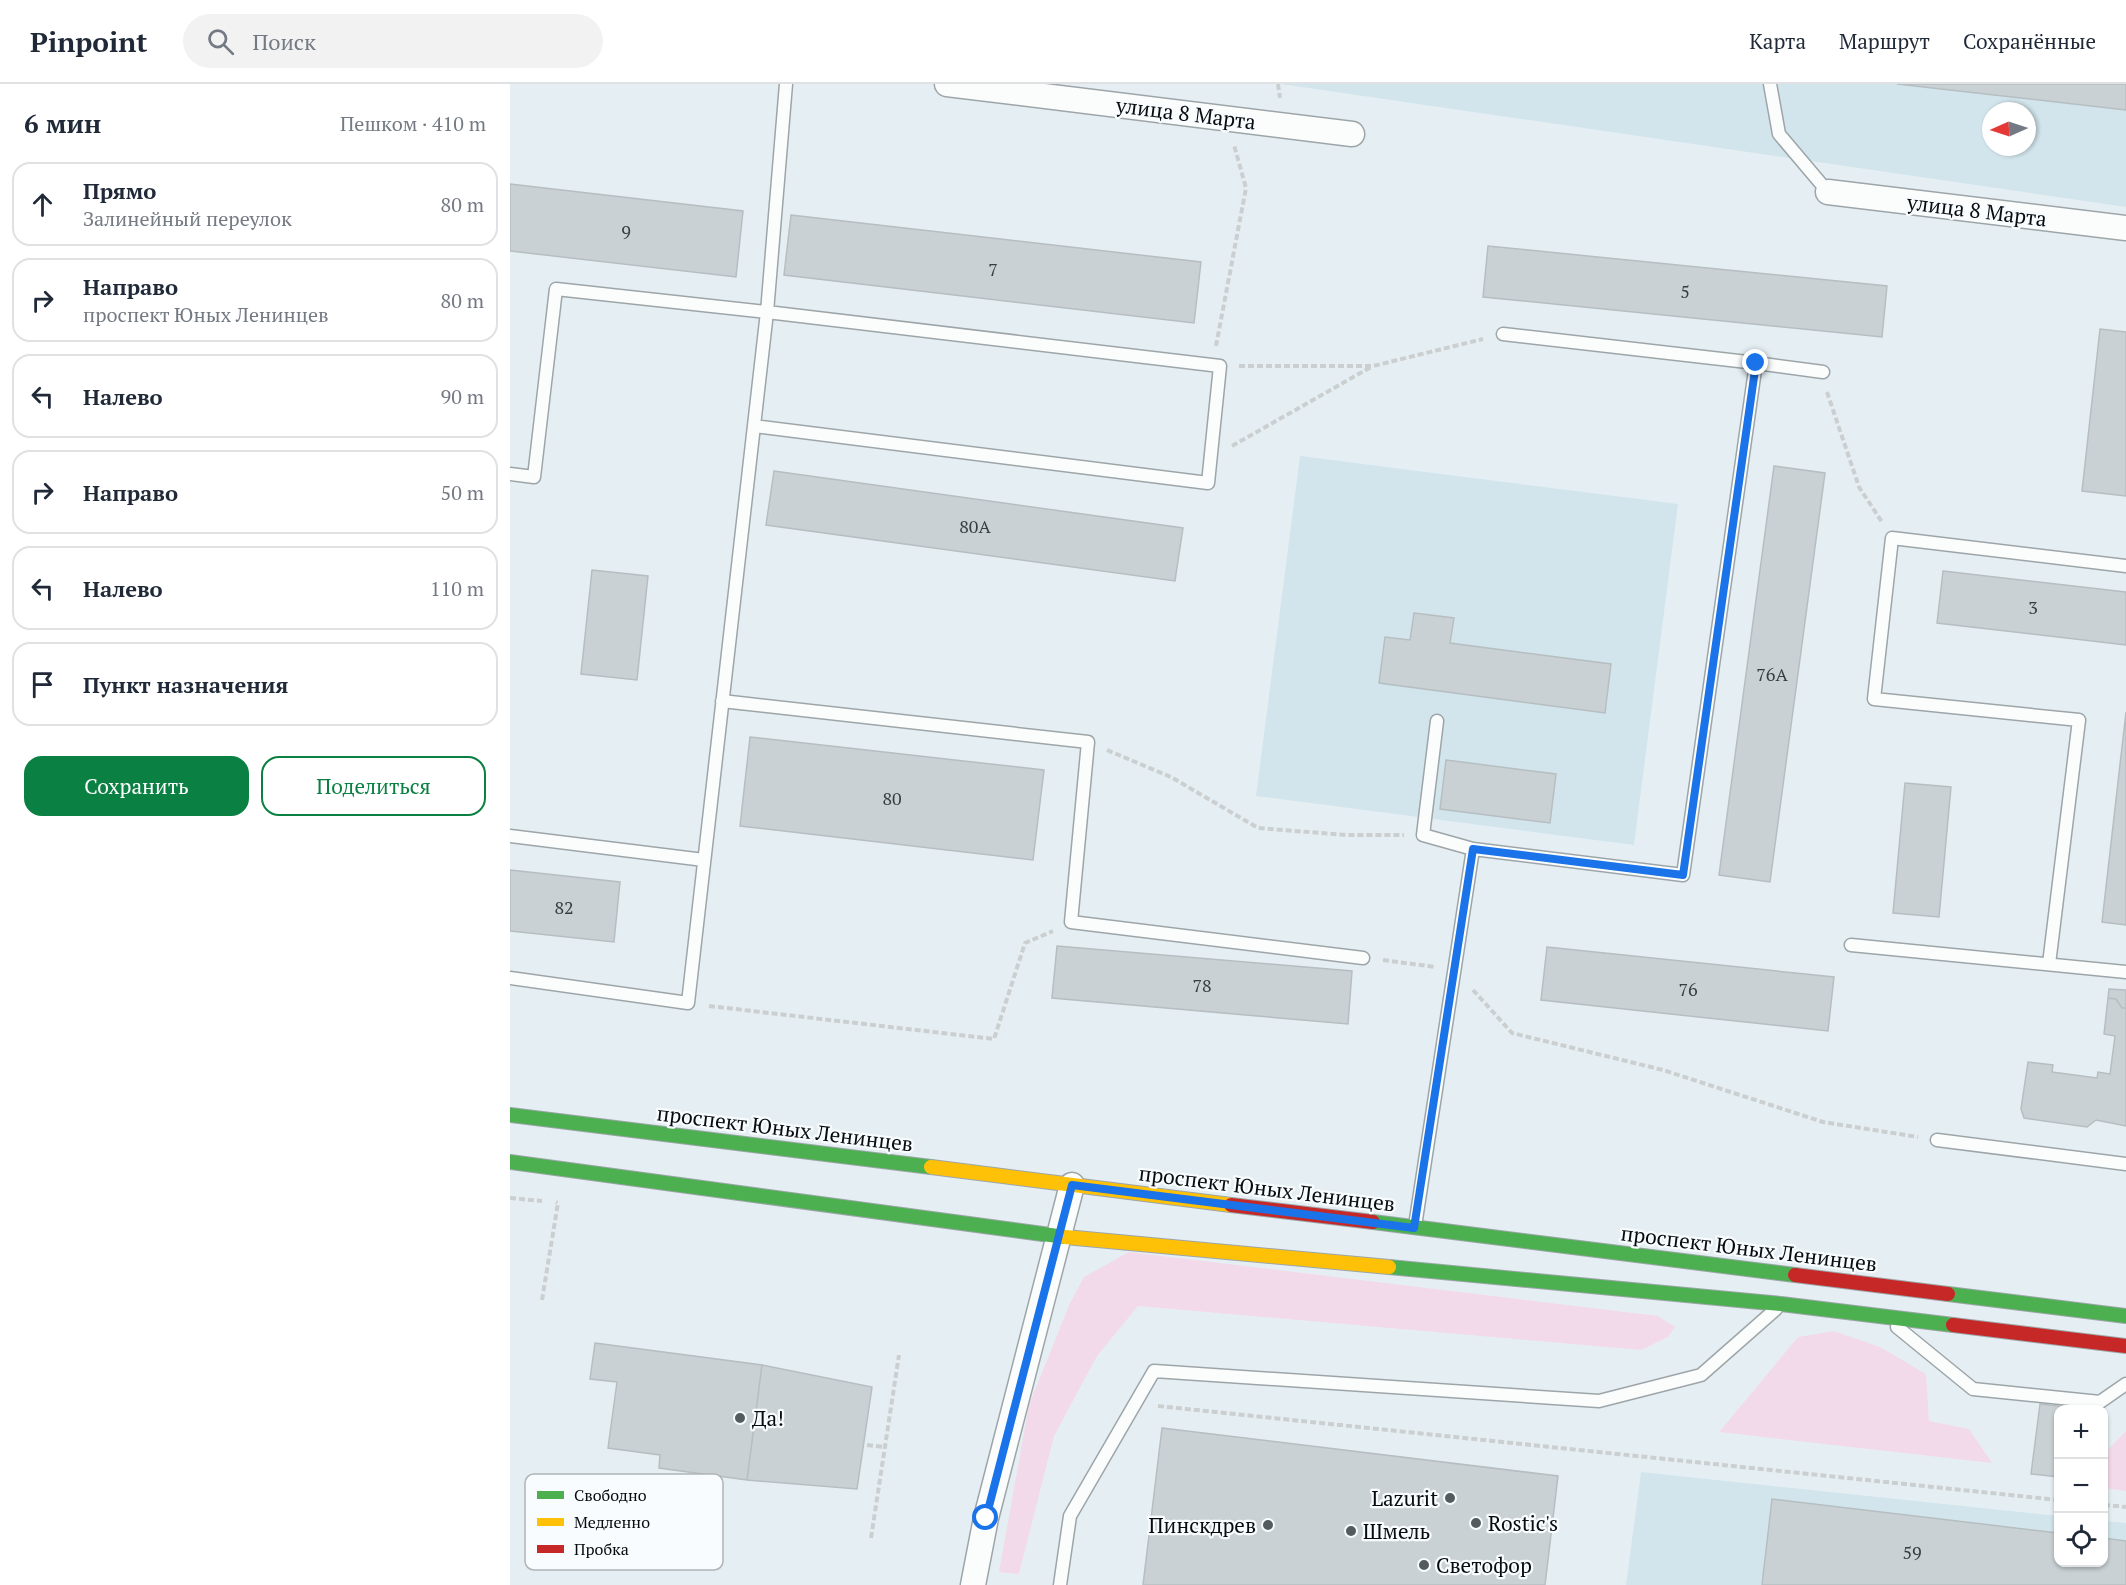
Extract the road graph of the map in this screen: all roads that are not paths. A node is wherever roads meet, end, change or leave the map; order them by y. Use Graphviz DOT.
graph roads {
  1 [pos="786,84"];
  2 [pos="947,84"];
  3 [pos="1770,84"];
  4 [pos="1353,134"];
  5 [pos="1828,192"];
  6 [pos="2126,228"];
  7 [pos="767,312"];
  8 [pos="1503,334"];
  9 [pos="1756,363"];
  10 [pos="1823,372"];
  11 [pos="754,426"];
  12 [pos="510,474"];
  13 [pos="2126,566"];
  14 [pos="722,701"];
  15 [pos="1437,721"];
  16 [pos="510,836"];
  17 [pos="1473,849"];
  18 [pos="704,860"];
  19 [pos="1851,945"];
  20 [pos="1363,958"];
  21 [pos="2049,964"];
  22 [pos="2126,972"];
  23 [pos="510,978"];
  24 [pos="510,1115"];
  25 [pos="1937,1140"];
  26 [pos="510,1162"];
  27 [pos="2126,1164"];
  28 [pos="1072,1185"];
  29 [pos="1414,1228"];
  30 [pos="1057,1236"];
  31 [pos="1781,1304"];
  32 [pos="2126,1316"];
  33 [pos="1885,1317"];
  34 [pos="2126,1346"];
  35 [pos="2126,1384"];
  36 [pos="973,1585"];
  37 [pos="1060,1585"];
  1 -- 7 [label="lane"];
  2 -- 4 [label="street, улица 8 Марта"];
  3 -- 5 [label="lane"];
  5 -- 6 [label="street, улица 8 Марта"];
  7 -- 11 [label="lane"];
  7 -- 11 [label="lane"];
  7 -- 12 [label="lane"];
  8 -- 9 [label="lane"];
  9 -- 10 [label="lane"];
  9 -- 17 [label="lane"];
  11 -- 14 [label="lane"];
  13 -- 21 [label="lane"];
  14 -- 18 [label="lane"];
  14 -- 20 [label="lane"];
  15 -- 17 [label="lane"];
  16 -- 18 [label="lane"];
  17 -- 29 [label="lane"];
  18 -- 23 [label="lane"];
  19 -- 21 [label="lane"];
  21 -- 22 [label="lane"];
  24 -- 28 [label="main road, проспект Юных Ленинцев"];
  25 -- 27 [label="lane"];
  26 -- 30 [label="main road"];
  28 -- 29 [label="main road, проспект Юных Ленинцев"];
  28 -- 30 [label="street"];
  29 -- 32 [label="main road, проспект Юных Ленинцев"];
  30 -- 31 [label="main road"];
  30 -- 36 [label="street"];
  31 -- 33 [label="main road"];
  31 -- 37 [label="lane"];
  33 -- 34 [label="main road"];
  33 -- 35 [label="lane"];
}
